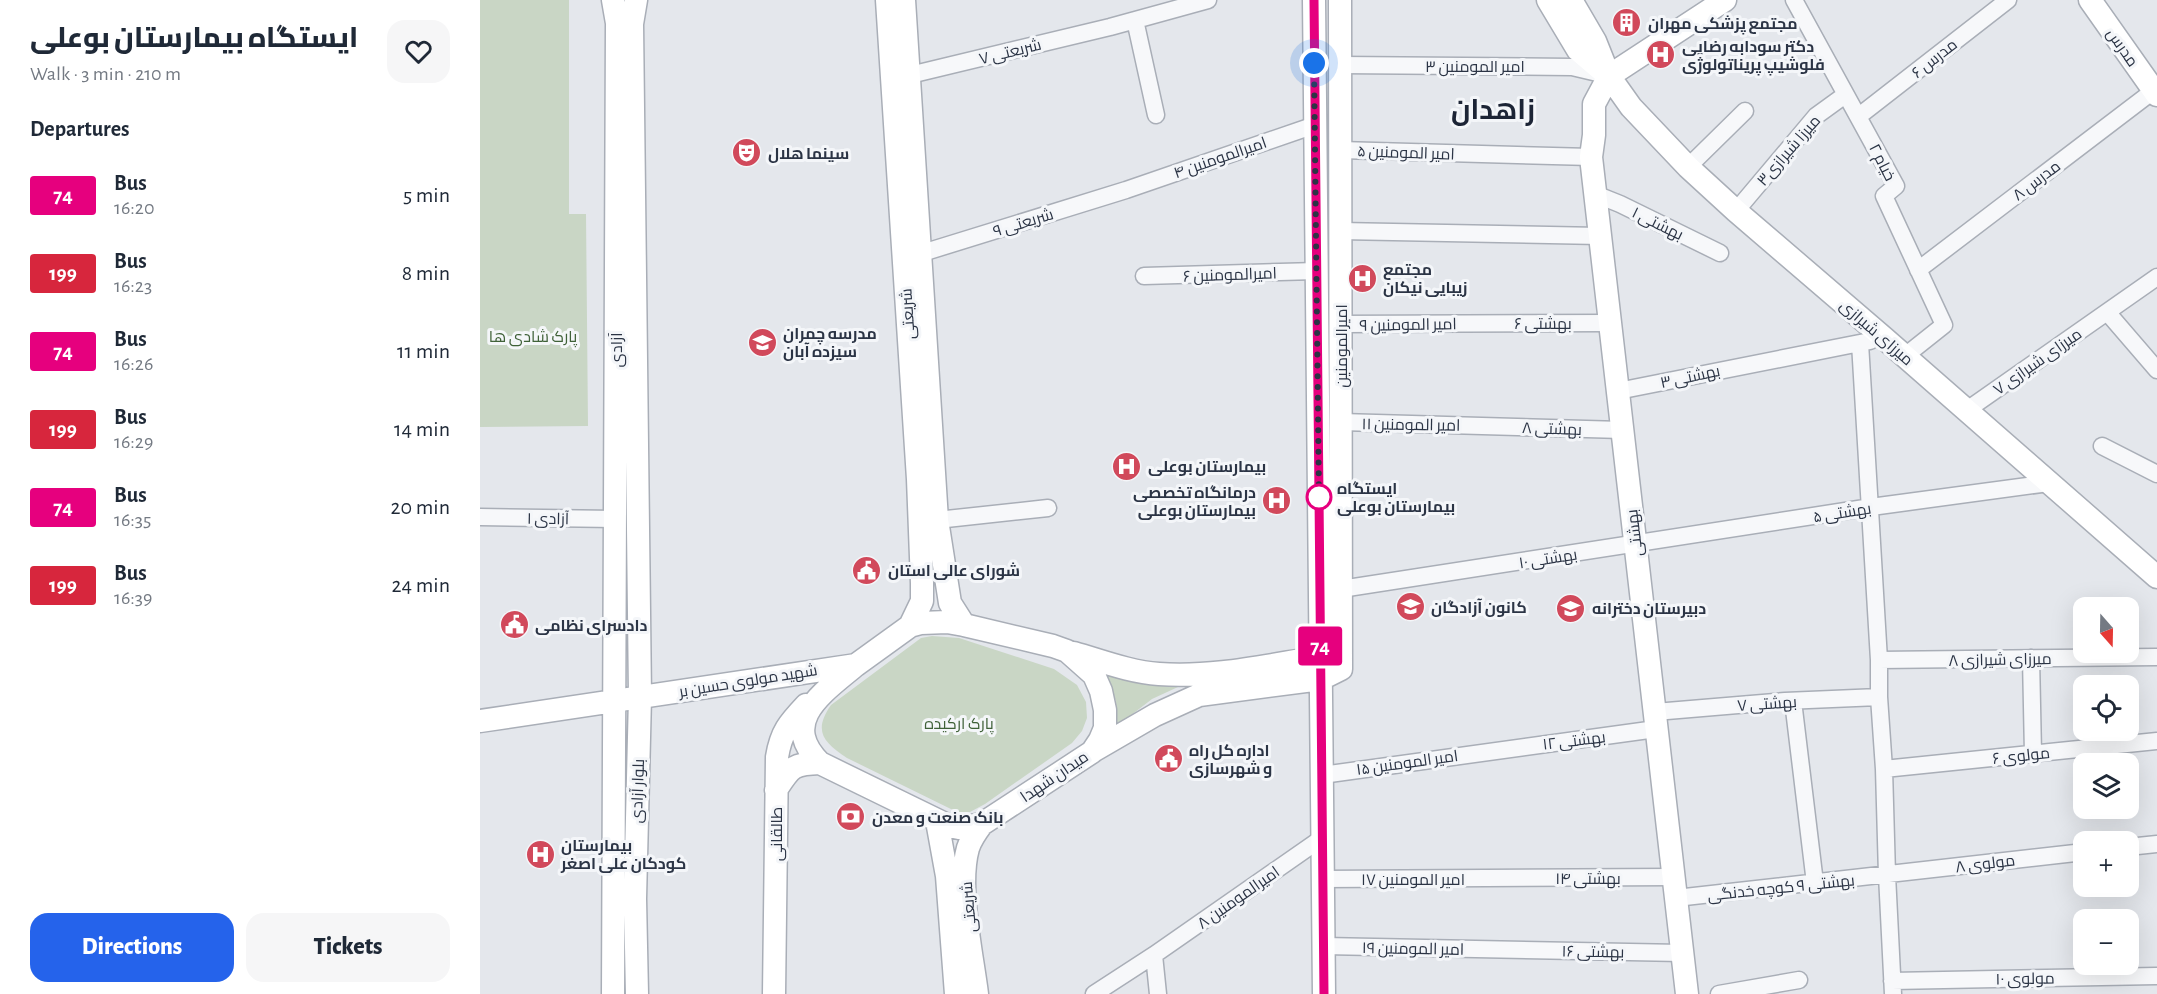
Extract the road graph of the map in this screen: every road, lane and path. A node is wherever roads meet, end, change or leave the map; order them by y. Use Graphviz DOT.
graph roads {
  1 [pos="612,0"];
  2 [pos="636,0"];
  3 [pos="887,0"];
  4 [pos="903,0"];
  5 [pos="1208,0"];
  6 [pos="1314,0"];
  7 [pos="1340,0"];
  8 [pos="1548,0"];
  9 [pos="1571,0"];
  10 [pos="1725,0"];
  11 [pos="1794,0"];
  12 [pos="2008,0"];
  13 [pos="2090,0"];
  14 [pos="1171,5"];
  15 [pos="1135,20"];
  16 [pos="1325,46"];
  17 [pos="1340,65"];
  18 [pos="901,76"];
  19 [pos="1609,76"];
  20 [pos="2156,91"];
  21 [pos="1845,95"];
  22 [pos="1745,111"];
  23 [pos="1156,115"];
  24 [pos="1859,116"];
  25 [pos="1315,125"];
  26 [pos="1340,150"];
  27 [pos="1591,158"];
  28 [pos="1688,167"];
  29 [pos="1126,190"];
  30 [pos="1595,194"];
  31 [pos="1736,211"];
  32 [pos="1340,231"];
  33 [pos="1600,236"];
  34 [pos="1720,253"];
  35 [pos="920,254"];
  36 [pos="1316,261"];
  37 [pos="1918,270"];
  38 [pos="1144,276"];
  39 [pos="2157,277"];
  40 [pos="2107,312"];
  41 [pos="1476,323"];
  42 [pos="1610,323"];
  43 [pos="1340,324"];
  44 [pos="1884,338"];
  45 [pos="1860,343"];
  46 [pos="1905,356"];
  47 [pos="2157,370"];
  48 [pos="1618,391"];
  49 [pos="1967,410"];
  50 [pos="1341,422"];
  51 [pos="1481,425"];
  52 [pos="1622,430"];
  53 [pos="2102,446"];
  54 [pos="2157,474"];
  55 [pos="2049,483"];
  56 [pos="1871,507"];
  57 [pos="1048,508"];
  58 [pos="480,517"];
  59 [pos="615,519"];
  60 [pos="937,520"];
  61 [pos="1635,545"];
  62 [pos="2157,577"];
  63 [pos="1341,589"];
  64 [pos="964,625"];
  65 [pos="910,626"];
  66 [pos="1067,651"];
  67 [pos="2157,657"];
  68 [pos="2031,658"];
  69 [pos="1879,660"];
  70 [pos="856,665"];
  71 [pos="1321,668"];
  72 [pos="824,692"];
  73 [pos="640,697"];
  74 [pos="1879,697"];
  75 [pos="614,701"];
  76 [pos="1793,701"];
  77 [pos="1655,720"];
  78 [pos="480,721"];
  79 [pos="2157,741"];
  80 [pos="1492,750"];
  81 [pos="1092,752"];
  82 [pos="2033,754"];
  83 [pos="819,763"];
  84 [pos="1884,769"];
  85 [pos="1322,775"];
  86 [pos="776,790"];
  87 [pos="937,821"];
  88 [pos="982,824"];
  89 [pos="1322,838"];
  90 [pos="2157,844"];
  91 [pos="2139,846"];
  92 [pos="2073,853"];
  93 [pos="956,875"];
  94 [pos="1887,875"];
  95 [pos="1503,878"];
  96 [pos="1323,879"];
  97 [pos="1815,883"];
  98 [pos="1675,888"];
  99 [pos="1324,946"];
  100 [pos="1503,949"];
  101 [pos="1682,953"];
  102 [pos="1155,955"];
  103 [pos="2157,976"];
  104 [pos="1799,980"];
  105 [pos="1893,988"];
  106 [pos="613,994"];
  107 [pos="637,994"];
  108 [pos="774,994"];
  109 [pos="956,994"];
  110 [pos="977,994"];
  111 [pos="1094,994"];
  112 [pos="1158,994"];
  113 [pos="1324,994"];
  114 [pos="1687,994"];
  115 [pos="1719,994"];
  1 -- 59 [label="main road, آزادی"];
  2 -- 73 [label="main road, آزادی"];
  3 -- 18 [label="main road, شریعتی"];
  4 -- 18 [label="main road"];
  5 -- 14 [label="street, شریعتی ۷"];
  6 -- 25 [label="main road"];
  7 -- 17 [label="main road, امیرالمومنین"];
  8 -- 19 [label="main road"];
  9 -- 19 [label="main road"];
  10 -- 19 [label="main road"];
  11 -- 21 [label="street, خیام ۲"];
  12 -- 24 [label="street, مدرس ۶"];
  13 -- 20 [label="main road, مدرس"];
  14 -- 15 [label="street, شریعتی ۷"];
  15 -- 18 [label="street, شریعتی ۷"];
  15 -- 23 [label="street"];
  16 -- 36 [label="main road"];
  17 -- 19 [label="street, امیر المومنین ۳"];
  17 -- 26 [label="main road, امیرالمومنین"];
  18 -- 35 [label="main road"];
  18 -- 65 [label="main road, شریعتی"];
  19 -- 27 [label="main road, بهشتی"];
  19 -- 28 [label="main road, میرزای شیرازی"];
  20 -- 37 [label="street, مدرس ۸"];
  21 -- 24 [label="street, خیام ۲"];
  21 -- 31 [label="street, میرزا شیرازی۳"];
  22 -- 28 [label="street"];
  24 -- 37 [label="street, خیام ۲"];
  25 -- 29 [label="street, امیرالمومنین ۴"];
  25 -- 36 [label="main road"];
  26 -- 27 [label="street, امیر المومنین ۵"];
  26 -- 32 [label="main road, امیرالمومنین"];
  27 -- 30 [label="main road, بهشتی"];
  28 -- 31 [label="main road, میرزای شیرازی"];
  29 -- 35 [label="street, شریعتی ۹"];
  30 -- 33 [label="main road, بهشتی"];
  30 -- 34 [label="street, بهشتی ۱"];
  31 -- 44 [label="main road, میرزای شیرازی"];
  32 -- 33 [label="street"];
  32 -- 43 [label="main road, امیرالمومنین"];
  33 -- 42 [label="main road, بهشتی"];
  35 -- 60 [label="main road"];
  36 -- 38 [label="street, امیرالمومنین ۶"];
  36 -- 71 [label="main road"];
  37 -- 46 [label="street, خیام ۲"];
  39 -- 40 [label="street, میرزای شیرازی ۷"];
  40 -- 47 [label="street"];
  40 -- 49 [label="street, میرزای شیرازی ۷"];
  41 -- 42 [label="street, بهشتی ۶"];
  41 -- 43 [label="street, امیر المومنین ۹"];
  42 -- 48 [label="main road, بهشتی"];
  43 -- 50 [label="main road, امیرالمومنین"];
  44 -- 45 [label="street, بهشتی ۳"];
  44 -- 46 [label="main road, میرزای شیرازی"];
  45 -- 48 [label="street, بهشتی ۳"];
  45 -- 56 [label="street"];
  46 -- 49 [label="main road, میرزای شیرازی"];
  48 -- 52 [label="main road, بهشتی"];
  49 -- 55 [label="main road, میرزای شیرازی"];
  50 -- 51 [label="street, امیر المومنین ۱۱"];
  50 -- 63 [label="main road, امیرالمومنین"];
  51 -- 52 [label="street, بهشتی ۸"];
  52 -- 61 [label="main road, بهشتی"];
  53 -- 54 [label="street"];
  55 -- 56 [label="street, بهشتی ۵"];
  55 -- 62 [label="main road, میرزای شیرازی"];
  56 -- 61 [label="street, بهشتی ۵"];
  56 -- 69 [label="street"];
  57 -- 60 [label="street"];
  58 -- 59 [label="street, آزادی ۱"];
  59 -- 75 [label="main road, آزادی"];
  60 -- 64 [label="main road"];
  61 -- 63 [label="street, بهشتی ۱۰"];
  61 -- 77 [label="main road, بهشتی"];
  63 -- 71 [label="main road, امیرالمومنین"];
  64 -- 65 [label="main road, میدان شهدا"];
  64 -- 66 [label="main road, میدان شهدا"];
  65 -- 70 [label="main road, میدان شهدا"];
  66 -- 71 [label="main road"];
  66 -- 81 [label="main road, میدان شهدا"];
  67 -- 68 [label="street, میرزای شیرازی ۸"];
  68 -- 69 [label="street, میرزای شیرازی ۸"];
  68 -- 82 [label="street"];
  69 -- 74 [label="street"];
  70 -- 72 [label="main road, میدان شهدا"];
  70 -- 73 [label="main road, شهید مولوی حسین بر"];
  71 -- 81 [label="main road"];
  71 -- 85 [label="main road"];
  72 -- 83 [label="main road, میدان شهدا"];
  72 -- 86 [label="main road, طالقانی"];
  73 -- 75 [label="main road, شهید مولوی حسین بر"];
  73 -- 107 [label="main road, بلوار آزادی"];
  74 -- 76 [label="street, بهشتی ۷"];
  74 -- 84 [label="street"];
  75 -- 78 [label="main road"];
  75 -- 106 [label="main road, بلوار آزادی"];
  76 -- 77 [label="street, بهشتی ۷"];
  76 -- 97 [label="street"];
  77 -- 80 [label="street, بهشتی ۱۲"];
  77 -- 98 [label="main road, بهشتی"];
  79 -- 82 [label="street, مولوی ۶"];
  80 -- 85 [label="street, امیر المومنین ۱۵"];
  81 -- 88 [label="main road, میدان شهدا"];
  82 -- 84 [label="street, مولوی ۶"];
  83 -- 86 [label="main road"];
  83 -- 87 [label="main road, میدان شهدا"];
  84 -- 94 [label="street"];
  85 -- 89 [label="main road"];
  86 -- 108 [label="main road, طالقانی"];
  87 -- 88 [label="main road, میدان شهدا"];
  87 -- 93 [label="main road, شریعتی"];
  88 -- 93 [label="main road, شریعتی"];
  89 -- 96 [label="main road"];
  89 -- 102 [label="street, امیرالمومنین ۸"];
  90 -- 91 [label="street"];
  92 -- 94 [label="street, مولوی ۸"];
  93 -- 109 [label="main road, شریعتی"];
  93 -- 110 [label="main road, شریعتی"];
  94 -- 97 [label="street, بهشتی ۹ کوچه خدنگی"];
  94 -- 105 [label="street"];
  95 -- 96 [label="street, امیر المومنین ۱۷"];
  95 -- 98 [label="street, بهشتی ۱۴"];
  96 -- 99 [label="main road"];
  97 -- 98 [label="street, بهشتی ۹ کوچه خدنگی"];
  98 -- 101 [label="main road, بهشتی"];
  99 -- 100 [label="street, امیر المومنین ۱۹"];
  99 -- 113 [label="main road"];
  100 -- 101 [label="street, بهشتی ۱۶"];
  101 -- 114 [label="main road, بهشتی"];
  102 -- 111 [label="street, امیرالمومنین ۸"];
  102 -- 112 [label="street"];
  103 -- 105 [label="street, مولوی ۱۰"];
  104 -- 115 [label="street"];
}
